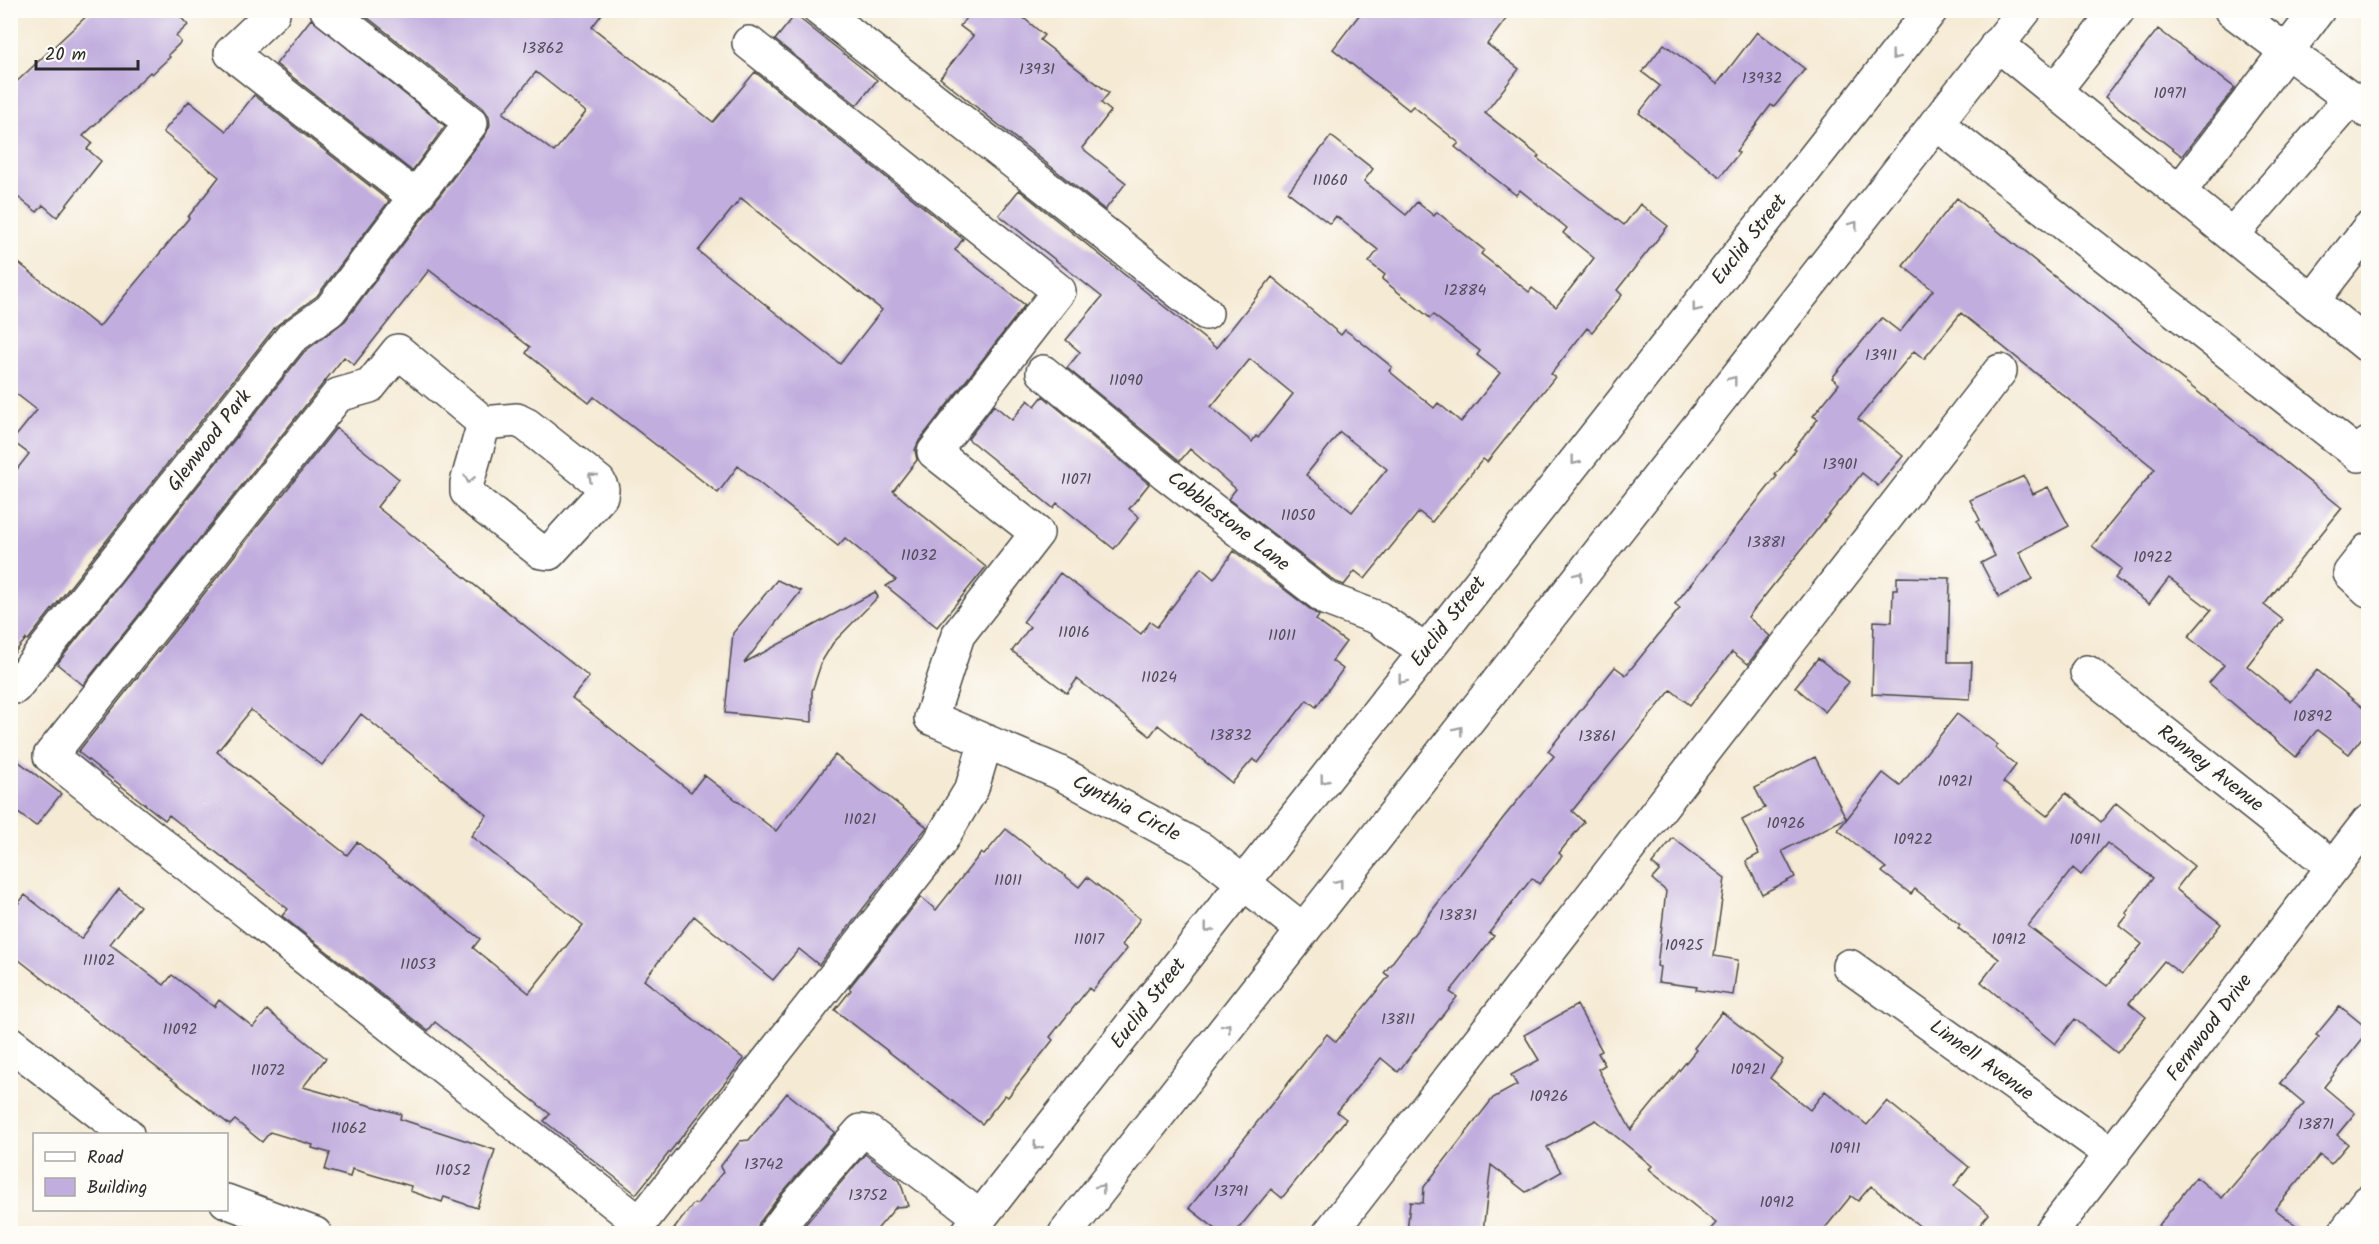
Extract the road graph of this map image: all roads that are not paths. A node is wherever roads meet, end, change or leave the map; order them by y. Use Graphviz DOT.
graph roads {
  1 [pos="327,10"];
  2 [pos="820,10"];
  3 [pos="1931,10"];
  4 [pos="2025,10"];
  5 [pos="2118,10"];
  6 [pos="2231,10"];
  7 [pos="2318,10"];
  8 [pos="273,11"];
  9 [pos="749,42"];
  10 [pos="1997,44"];
  11 [pos="2288,51"];
  12 [pos="2055,90"];
  13 [pos="2360,105"];
  14 [pos="1936,123"];
  15 [pos="2179,192"];
  16 [pos="415,197"];
  17 [pos="2368,229"];
  18 [pos="2232,235"];
  19 [pos="2313,300"];
  20 [pos="1206,313"];
  21 [pos="2368,346"];
  22 [pos="2000,371"];
  23 [pos="1043,372"];
  24 [pos="484,423"];
  25 [pos="2368,444"];
  26 [pos="2368,550"];
  27 [pos="2368,590"];
  28 [pos="1425,651"];
  29 [pos="2087,672"];
  30 [pos="10,684"];
  31 [pos="986,741"];
  32 [pos="2368,822"];
  33 [pos="2332,867"];
  34 [pos="1244,883"];
  35 [pos="1303,930"];
  36 [pos="1849,966"];
  37 [pos="10,1043"];
  38 [pos="126,1133"];
  39 [pos="2113,1155"];
  40 [pos="228,1202"];
  41 [pos="2368,1202"];
  42 [pos="974,1225"];
  43 [pos="309,1232"];
  44 [pos="774,1233"];
  45 [pos="1065,1233"];
  46 [pos="1329,1233"];
  47 [pos="2050,1233"];
  48 [pos="2344,1233"];
  1 -- 16 [label="main road, Glenwood Park"];
  2 -- 20 [label="main road"];
  3 -- 28 [label="main road, Euclid Street, one-way"];
  4 -- 10 [label="main road"];
  5 -- 12 [label="main road"];
  6 -- 11 [label="main road"];
  7 -- 11 [label="main road"];
  8 -- 16 [label="main road"];
  9 -- 31 [label="main road, Cynthia Circle"];
  10 -- 12 [label="main road"];
  10 -- 14 [label="main road"];
  11 -- 13 [label="main road"];
  11 -- 15 [label="main road"];
  12 -- 15 [label="main road"];
  13 -- 18 [label="main road"];
  14 -- 25 [label="main road"];
  35 -- 14 [label="main road, one-way"];
  15 -- 18 [label="main road"];
  16 -- 30 [label="main road, Glenwood Park"];
  17 -- 19 [label="main road"];
  18 -- 19 [label="main road"];
  19 -- 21 [label="main road"];
  22 -- 46 [label="main road"];
  23 -- 28 [label="main road, Cobblestone Lane"];
  24 -- 31 [label="main road"];
  26 -- 27 [label="main road"];
  28 -- 34 [label="main road, Euclid Street, one-way"];
  29 -- 33 [label="main road, Ranney Avenue"];
  31 -- 34 [label="main road, Cynthia Circle"];
  32 -- 33 [label="main road, Fernwood Drive"];
  33 -- 39 [label="main road, Fernwood Drive"];
  34 -- 35 [label="main road, Cynthia Circle"];
  34 -- 42 [label="main road, Euclid Street, one-way"];
  45 -- 35 [label="main road, one-way"];
  36 -- 39 [label="main road, Linnell Avenue"];
  37 -- 38 [label="main road"];
  39 -- 47 [label="main road, Fernwood Drive"];
  40 -- 43 [label="main road"];
  41 -- 48 [label="main road"];
  42 -- 44 [label="main road"];
}
